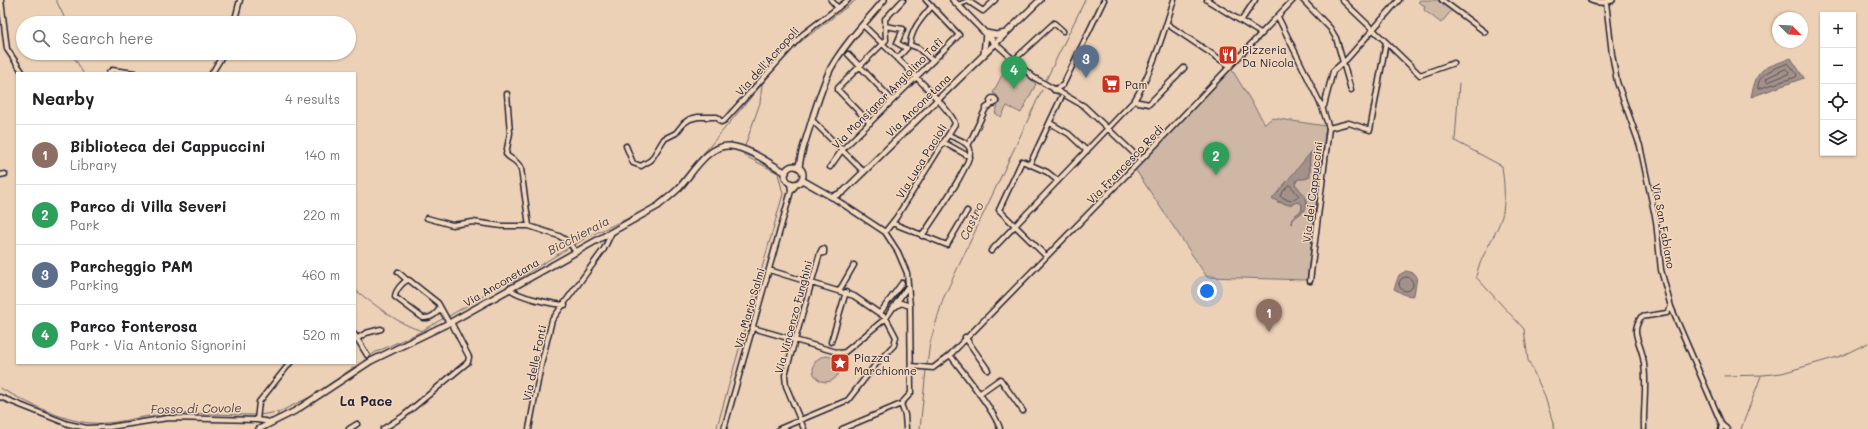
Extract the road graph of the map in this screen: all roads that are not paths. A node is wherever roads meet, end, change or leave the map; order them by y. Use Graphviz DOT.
graph roads {
  1 [pos="1,0"];
  2 [pos="240,0"];
  3 [pos="831,0"];
  4 [pos="848,0"];
  5 [pos="884,0"];
  6 [pos="902,0"];
  7 [pos="926,0"];
  8 [pos="953,0"];
  9 [pos="995,0"];
  10 [pos="1040,0"];
  11 [pos="1104,0"];
  12 [pos="1174,0"];
  13 [pos="1207,0"];
  14 [pos="1255,0"];
  15 [pos="1293,0"];
  16 [pos="1303,0"];
  17 [pos="1342,0"];
  18 [pos="1399,0"];
  19 [pos="1442,0"];
  20 [pos="1591,0"];
  21 [pos="1612,0"];
  22 [pos="1606,2"];
  23 [pos="958,5"];
  24 [pos="932,6"];
  25 [pos="838,8"];
  26 [pos="236,16"];
  27 [pos="1278,17"];
  28 [pos="1241,21"];
  29 [pos="1166,24"];
  30 [pos="863,25"];
  31 [pos="885,26"];
  32 [pos="1374,30"];
  33 [pos="1063,31"];
  34 [pos="1485,32"];
  35 [pos="986,33"];
  36 [pos="1007,33"];
  37 [pos="1262,34"];
  38 [pos="1386,42"];
  39 [pos="882,44"];
  40 [pos="996,44"];
  41 [pos="910,46"];
  42 [pos="906,49"];
  43 [pos="848,54"];
  44 [pos="984,56"];
  45 [pos="897,59"];
  46 [pos="220,60"];
  47 [pos="933,60"];
  48 [pos="1014,60"];
  49 [pos="1344,61"];
  50 [pos="1454,63"];
  51 [pos="859,66"];
  52 [pos="1230,66"];
  53 [pos="1184,68"];
  54 [pos="22,72"];
  55 [pos="110,72"];
  56 [pos="127,72"];
  57 [pos="213,72"];
  58 [pos="915,78"];
  59 [pos="1064,85"];
  60 [pos="1053,90"];
  61 [pos="1351,90"];
  62 [pos="507,94"];
  63 [pos="1062,96"];
  64 [pos="1068,97"];
  65 [pos="892,100"];
  66 [pos="938,100"];
  67 [pos="1134,101"];
  68 [pos="991,102"];
  69 [pos="1322,107"];
  70 [pos="812,120"];
  71 [pos="870,123"];
  72 [pos="1050,123"];
  73 [pos="1329,128"];
  74 [pos="1109,129"];
  75 [pos="948,135"];
  76 [pos="943,142"];
  77 [pos="626,146"];
  78 [pos="968,146"];
  79 [pos="842,150"];
  80 [pos="1087,151"];
  81 [pos="970,157"];
  82 [pos="1141,160"];
  83 [pos="1030,164"];
  84 [pos="797,167"];
  85 [pos="830,167"];
  86 [pos="864,172"];
  87 [pos="786,173"];
  88 [pos="802,180"];
  89 [pos="1058,181"];
  90 [pos="790,183"];
  91 [pos="797,184"];
  92 [pos="791,191"];
  93 [pos="832,197"];
  94 [pos="967,211"];
  95 [pos="427,218"];
  96 [pos="892,223"];
  97 [pos="529,226"];
  98 [pos="1015,227"];
  99 [pos="612,232"];
  100 [pos="885,232"];
  101 [pos="922,236"];
  102 [pos="574,250"];
  103 [pos="991,251"];
  104 [pos="820,254"];
  105 [pos="1046,256"];
  106 [pos="854,265"];
  107 [pos="769,270"];
  108 [pos="398,272"];
  109 [pos="407,280"];
  110 [pos="1310,281"];
  111 [pos="812,282"];
  112 [pos="902,283"];
  113 [pos="908,286"];
  114 [pos="509,288"];
  115 [pos="839,291"];
  116 [pos="846,292"];
  117 [pos="901,297"];
  118 [pos="909,298"];
  119 [pos="903,304"];
  120 [pos="565,305"];
  121 [pos="440,306"];
  122 [pos="910,306"];
  123 [pos="895,307"];
  124 [pos="1671,307"];
  125 [pos="880,313"];
  126 [pos="886,318"];
  127 [pos="449,322"];
  128 [pos="753,328"];
  129 [pos="381,329"];
  130 [pos="965,337"];
  131 [pos="356,338"];
  132 [pos="795,340"];
  133 [pos="831,342"];
  134 [pos="367,355"];
  135 [pos="950,355"];
  136 [pos="289,364"];
  137 [pos="911,366"];
  138 [pos="988,370"];
  139 [pos="979,394"];
  140 [pos="0,397"];
  141 [pos="901,404"];
  142 [pos="1023,411"];
  143 [pos="257,418"];
  144 [pos="800,420"];
  145 [pos="271,422"];
  146 [pos="356,424"];
  147 [pos="1722,427"];
  148 [pos="97,429"];
  149 [pos="259,429"];
  150 [pos="349,429"];
  151 [pos="383,429"];
  152 [pos="529,429"];
  153 [pos="724,429"];
  154 [pos="779,429"];
  155 [pos="804,429"];
  156 [pos="842,429"];
  157 [pos="906,429"];
  158 [pos="1000,429"];
  159 [pos="1644,429"];
  160 [pos="1727,429"];
  1 -- 54 [label="street"];
  2 -- 26 [label="street"];
  3 -- 25 [label="street"];
  4 -- 25 [label="street, Via dell'Acropoli"];
  5 -- 30 [label="main road"];
  6 -- 31 [label="street"];
  7 -- 24 [label="street"];
  8 -- 23 [label="main road"];
  9 -- 23 [label="street"];
  10 -- 36 [label="main road, Via Anconetana"];
  11 -- 59 [label="street"];
  12 -- 29 [label="street"];
  13 -- 28 [label="street"];
  14 -- 28 [label="street"];
  15 -- 27 [label="street, Via Francesco Redi"];
  16 -- 49 [label="street"];
  17 -- 32 [label="street"];
  18 -- 32 [label="street"];
  19 -- 34 [label="street"];
  20 -- 22 [label="main road"];
  21 -- 22 [label="main road"];
  22 -- 124 [label="street, Via San Fabiano"];
  23 -- 35 [label="main road"];
  24 -- 41 [label="street"];
  24 -- 47 [label="street, Via Monsignor Angiolino Tafi"];
  25 -- 77 [label="street, Via dell'Acropoli"];
  27 -- 37 [label="street, Via Francesco Redi"];
  27 -- 69 [label="street, Via dei Cappuccini"];
  28 -- 37 [label="street"];
  29 -- 52 [label="street"];
  29 -- 67 [label="street"];
  30 -- 39 [label="street"];
  30 -- 70 [label="main road"];
  31 -- 39 [label="street"];
  31 -- 42 [label="street"];
  32 -- 38 [label="street"];
  32 -- 49 [label="street"];
  33 -- 48 [label="street"];
  35 -- 36 [label="main road"];
  35 -- 40 [label="main road"];
  35 -- 44 [label="main road"];
  36 -- 40 [label="main road, Via Anconetana"];
  37 -- 52 [label="street, Via Francesco Redi"];
  38 -- 50 [label="street"];
  38 -- 73 [label="street"];
  39 -- 45 [label="street"];
  39 -- 51 [label="street"];
  40 -- 44 [label="main road, Via Anconetana"];
  40 -- 48 [label="street"];
  41 -- 42 [label="street"];
  41 -- 47 [label="street"];
  42 -- 45 [label="street"];
  43 -- 51 [label="street"];
  44 -- 66 [label="main road, Via Anconetana"];
  45 -- 58 [label="street"];
  46 -- 57 [label="street"];
  47 -- 58 [label="street, Via Monsignor Angiolino Tafi"];
  48 -- 60 [label="street"];
  49 -- 61 [label="street"];
  49 -- 69 [label="street"];
  51 -- 65 [label="street"];
  51 -- 71 [label="street"];
  52 -- 82 [label="street, Via Francesco Redi"];
  53 -- 67 [label="street"];
  55 -- 56 [label="street"];
  58 -- 65 [label="street, Via Monsignor Angiolino Tafi"];
  58 -- 66 [label="street"];
  59 -- 60 [label="street"];
  59 -- 64 [label="street"];
  60 -- 63 [label="street"];
  62 -- 97 [label="street"];
  63 -- 64 [label="street"];
  63 -- 72 [label="street"];
  64 -- 74 [label="street"];
  65 -- 71 [label="street, Via Monsignor Angiolino Tafi"];
  66 -- 75 [label="street, Via Luca Pacioli"];
  66 -- 86 [label="main road, Via Anconetana"];
  67 -- 74 [label="street"];
  68 -- 78 [label="street"];
  69 -- 73 [label="street, Via dei Cappuccini"];
  70 -- 79 [label="street"];
  70 -- 84 [label="main road"];
  71 -- 79 [label="street, Via Monsignor Angiolino Tafi"];
  72 -- 80 [label="street"];
  72 -- 83 [label="street"];
  73 -- 110 [label="street, Via dei Cappuccini"];
  74 -- 80 [label="street"];
  74 -- 82 [label="street"];
  75 -- 76 [label="street, Via Luca Pacioli"];
  75 -- 78 [label="street"];
  76 -- 81 [label="street"];
  76 -- 96 [label="street, Via Luca Pacioli"];
  78 -- 81 [label="street"];
  79 -- 85 [label="street, Via Monsignor Angiolino Tafi"];
  79 -- 86 [label="street"];
  80 -- 89 [label="street"];
  81 -- 101 [label="street"];
  82 -- 105 [label="street, Via Francesco Redi"];
  83 -- 89 [label="street"];
  83 -- 98 [label="street"];
  84 -- 87 [label="main road"];
  84 -- 88 [label="main road"];
  86 -- 93 [label="main road, Via Anconetana"];
  87 -- 90 [label="main road"];
  87 -- 99 [label="main road, Via Anconetana"];
  88 -- 91 [label="main road"];
  88 -- 93 [label="main road"];
  89 -- 98 [label="street"];
  90 -- 91 [label="main road"];
  90 -- 92 [label="street, Via Mario Salmi"];
  91 -- 92 [label="street, Via Mario Salmi"];
  92 -- 107 [label="street, Via Mario Salmi"];
  93 -- 100 [label="street"];
  94 -- 101 [label="street"];
  95 -- 97 [label="street"];
  96 -- 100 [label="street, Via Luca Pacioli"];
  96 -- 101 [label="street"];
  97 -- 102 [label="street"];
  98 -- 103 [label="street"];
  98 -- 105 [label="street"];
  99 -- 102 [label="main road, Via Anconetana"];
  99 -- 120 [label="street, Via delle Fonti"];
  100 -- 113 [label="street"];
  102 -- 114 [label="main road, Via Anconetana"];
  104 -- 111 [label="street, Via Vincenzo Funghini"];
  105 -- 130 [label="street, Via Francesco Redi"];
  106 -- 115 [label="street"];
  107 -- 111 [label="street"];
  107 -- 128 [label="street, Via Mario Salmi"];
  108 -- 109 [label="street"];
  109 -- 121 [label="street"];
  109 -- 121 [label="street"];
  111 -- 115 [label="street"];
  111 -- 132 [label="street, Via Vincenzo Funghini"];
  112 -- 125 [label="street"];
  113 -- 117 [label="street"];
  113 -- 118 [label="street"];
  114 -- 120 [label="street"];
  114 -- 127 [label="main road, Via Anconetana"];
  115 -- 116 [label="street"];
  116 -- 125 [label="street"];
  116 -- 133 [label="street"];
  117 -- 118 [label="street"];
  117 -- 123 [label="street"];
  118 -- 119 [label="street"];
  118 -- 122 [label="street"];
  119 -- 122 [label="street"];
  119 -- 123 [label="street"];
  120 -- 152 [label="street, Via delle Fonti"];
  121 -- 127 [label="street"];
  122 -- 137 [label="street"];
  123 -- 126 [label="street"];
  124 -- 147 [label="street, Via San Fabiano"];
  124 -- 159 [label="street"];
  125 -- 126 [label="street"];
  126 -- 132 [label="street"];
  126 -- 144 [label="street"];
  127 -- 145 [label="main road, Via Anconetana"];
  127 -- 151 [label="street"];
  128 -- 132 [label="street"];
  128 -- 153 [label="street, Via Mario Salmi"];
  129 -- 131 [label="street"];
  130 -- 135 [label="street, Via Francesco Redi"];
  130 -- 138 [label="street"];
  131 -- 134 [label="street"];
  132 -- 144 [label="street, Via Vincenzo Funghini"];
  135 -- 137 [label="street, Via Francesco Redi"];
  135 -- 139 [label="street"];
  136 -- 143 [label="street"];
  137 -- 141 [label="street"];
  139 -- 142 [label="street"];
  139 -- 158 [label="street"];
  140 -- 148 [label="street"];
  141 -- 156 [label="street"];
  141 -- 157 [label="street"];
  143 -- 145 [label="street"];
  143 -- 148 [label="street"];
  144 -- 154 [label="street"];
  144 -- 155 [label="street, Via Vincenzo Funghini"];
  145 -- 149 [label="main road, Via Anconetana"];
  146 -- 150 [label="street"];
  147 -- 160 [label="street"];
}
